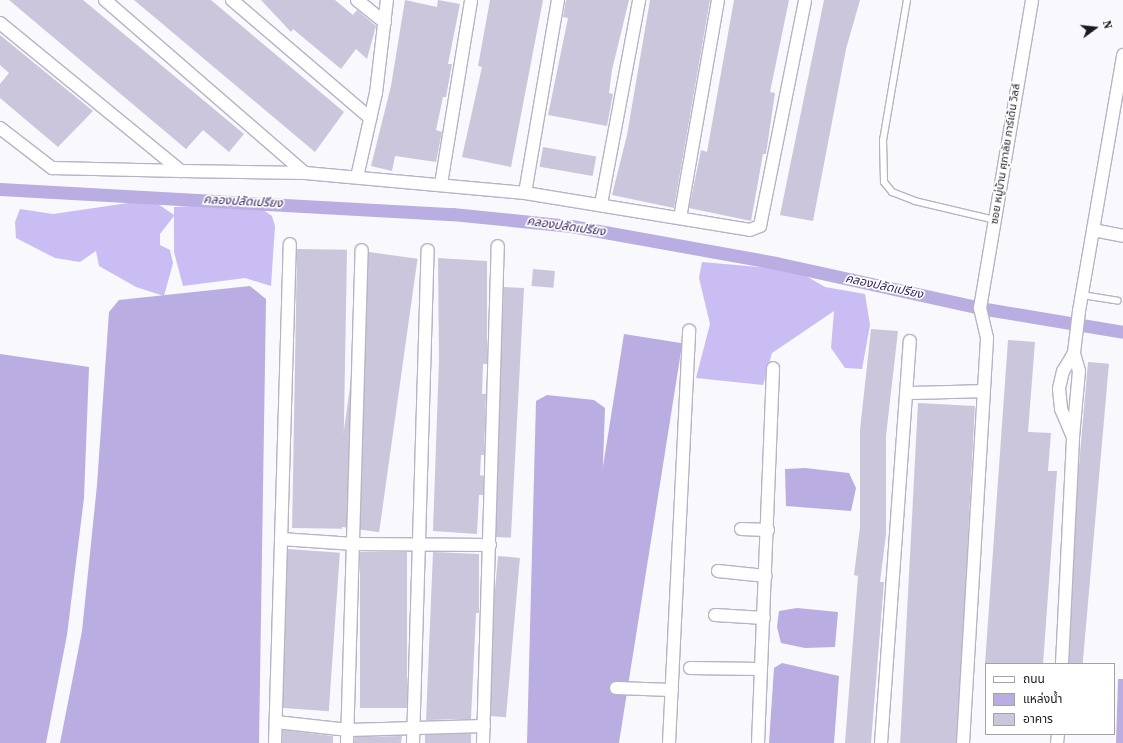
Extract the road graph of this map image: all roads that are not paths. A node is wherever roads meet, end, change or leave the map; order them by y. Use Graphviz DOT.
graph roads {
  1 [pos="105,0"];
  2 [pos="232,0"];
  3 [pos="357,0"];
  4 [pos="387,0"];
  5 [pos="471,0"];
  6 [pos="558,0"];
  7 [pos="640,0"];
  8 [pos="718,0"];
  9 [pos="805,0"];
  10 [pos="907,0"];
  11 [pos="1032,0"];
  12 [pos="0,23"];
  13 [pos="384,23"];
  14 [pos="1123,55"];
  15 [pos="370,118"];
  16 [pos="0,128"];
  17 [pos="181,171"];
  18 [pos="305,174"];
  19 [pos="356,177"];
  20 [pos="441,184"];
  21 [pos="525,193"];
  22 [pos="601,204"];
  23 [pos="680,218"];
  24 [pos="996,220"];
  25 [pos="1093,230"];
  26 [pos="1123,236"];
  27 [pos="290,244"];
  28 [pos="498,246"];
  29 [pos="362,250"];
  30 [pos="428,250"];
  31 [pos="1082,295"];
  32 [pos="1118,301"];
  33 [pos="689,330"];
  34 [pos="910,341"];
  35 [pos="1075,348"];
  36 [pos="773,368"];
  37 [pos="983,391"];
  38 [pos="908,392"];
  39 [pos="1073,437"];
  40 [pos="741,529"];
  41 [pos="768,530"];
  42 [pos="281,539"];
  43 [pos="354,544"];
  44 [pos="419,545"];
  45 [pos="490,545"];
  46 [pos="718,571"];
  47 [pos="766,576"];
  48 [pos="715,615"];
  49 [pos="764,618"];
  50 [pos="1062,663"];
  51 [pos="690,668"];
  52 [pos="761,669"];
  53 [pos="616,688"];
  54 [pos="672,690"];
  55 [pos="276,722"];
  56 [pos="484,726"];
  57 [pos="414,729"];
  58 [pos="349,730"];
  59 [pos="274,743"];
  60 [pos="348,743"];
  61 [pos="413,743"];
  62 [pos="483,743"];
  63 [pos="669,743"];
  64 [pos="758,743"];
  65 [pos="881,743"];
  66 [pos="963,743"];
  1 -- 18 [label="street"];
  2 -- 15 [label="street"];
  3 -- 13 [label="street"];
  4 -- 13 [label="street"];
  5 -- 20 [label="street"];
  6 -- 21 [label="street"];
  7 -- 22 [label="street"];
  8 -- 23 [label="street"];
  9 -- 23 [label="street"];
  10 -- 24 [label="lane"];
  11 -- 24 [label="street, ซอย หมู่บ้าน ศุภาลัย การ์เด้น วิลล์"];
  12 -- 17 [label="street"];
  13 -- 15 [label="street"];
  14 -- 25 [label="street"];
  15 -- 19 [label="street"];
  16 -- 17 [label="street"];
  17 -- 18 [label="street"];
  18 -- 19 [label="street"];
  19 -- 20 [label="street"];
  20 -- 21 [label="street"];
  21 -- 22 [label="street"];
  22 -- 23 [label="street"];
  24 -- 37 [label="street, ซอย หมู่บ้าน ศุภาลัย การ์เด้น วิลล์"];
  25 -- 26 [label="street"];
  25 -- 31 [label="street"];
  27 -- 42 [label="street"];
  28 -- 45 [label="street"];
  29 -- 43 [label="street"];
  30 -- 44 [label="street"];
  31 -- 32 [label="lane"];
  31 -- 35 [label="street"];
  33 -- 54 [label="street"];
  34 -- 38 [label="street"];
  35 -- 39 [label="street"];
  35 -- 39 [label="street"];
  36 -- 41 [label="street"];
  37 -- 38 [label="street"];
  37 -- 66 [label="street"];
  38 -- 65 [label="street"];
  39 -- 50 [label="street"];
  40 -- 41 [label="street"];
  41 -- 47 [label="street"];
  42 -- 43 [label="street"];
  42 -- 55 [label="street"];
  43 -- 44 [label="street"];
  43 -- 58 [label="street"];
  44 -- 45 [label="street"];
  44 -- 57 [label="street"];
  45 -- 56 [label="street"];
  46 -- 47 [label="street"];
  47 -- 49 [label="street"];
  48 -- 49 [label="street"];
  49 -- 52 [label="street"];
  51 -- 52 [label="street"];
  52 -- 64 [label="street"];
  53 -- 54 [label="street"];
  54 -- 63 [label="street"];
  55 -- 58 [label="street"];
  55 -- 59 [label="street"];
  56 -- 57 [label="street"];
  56 -- 62 [label="street"];
  57 -- 58 [label="street"];
  57 -- 61 [label="street"];
  58 -- 60 [label="street"];
}
